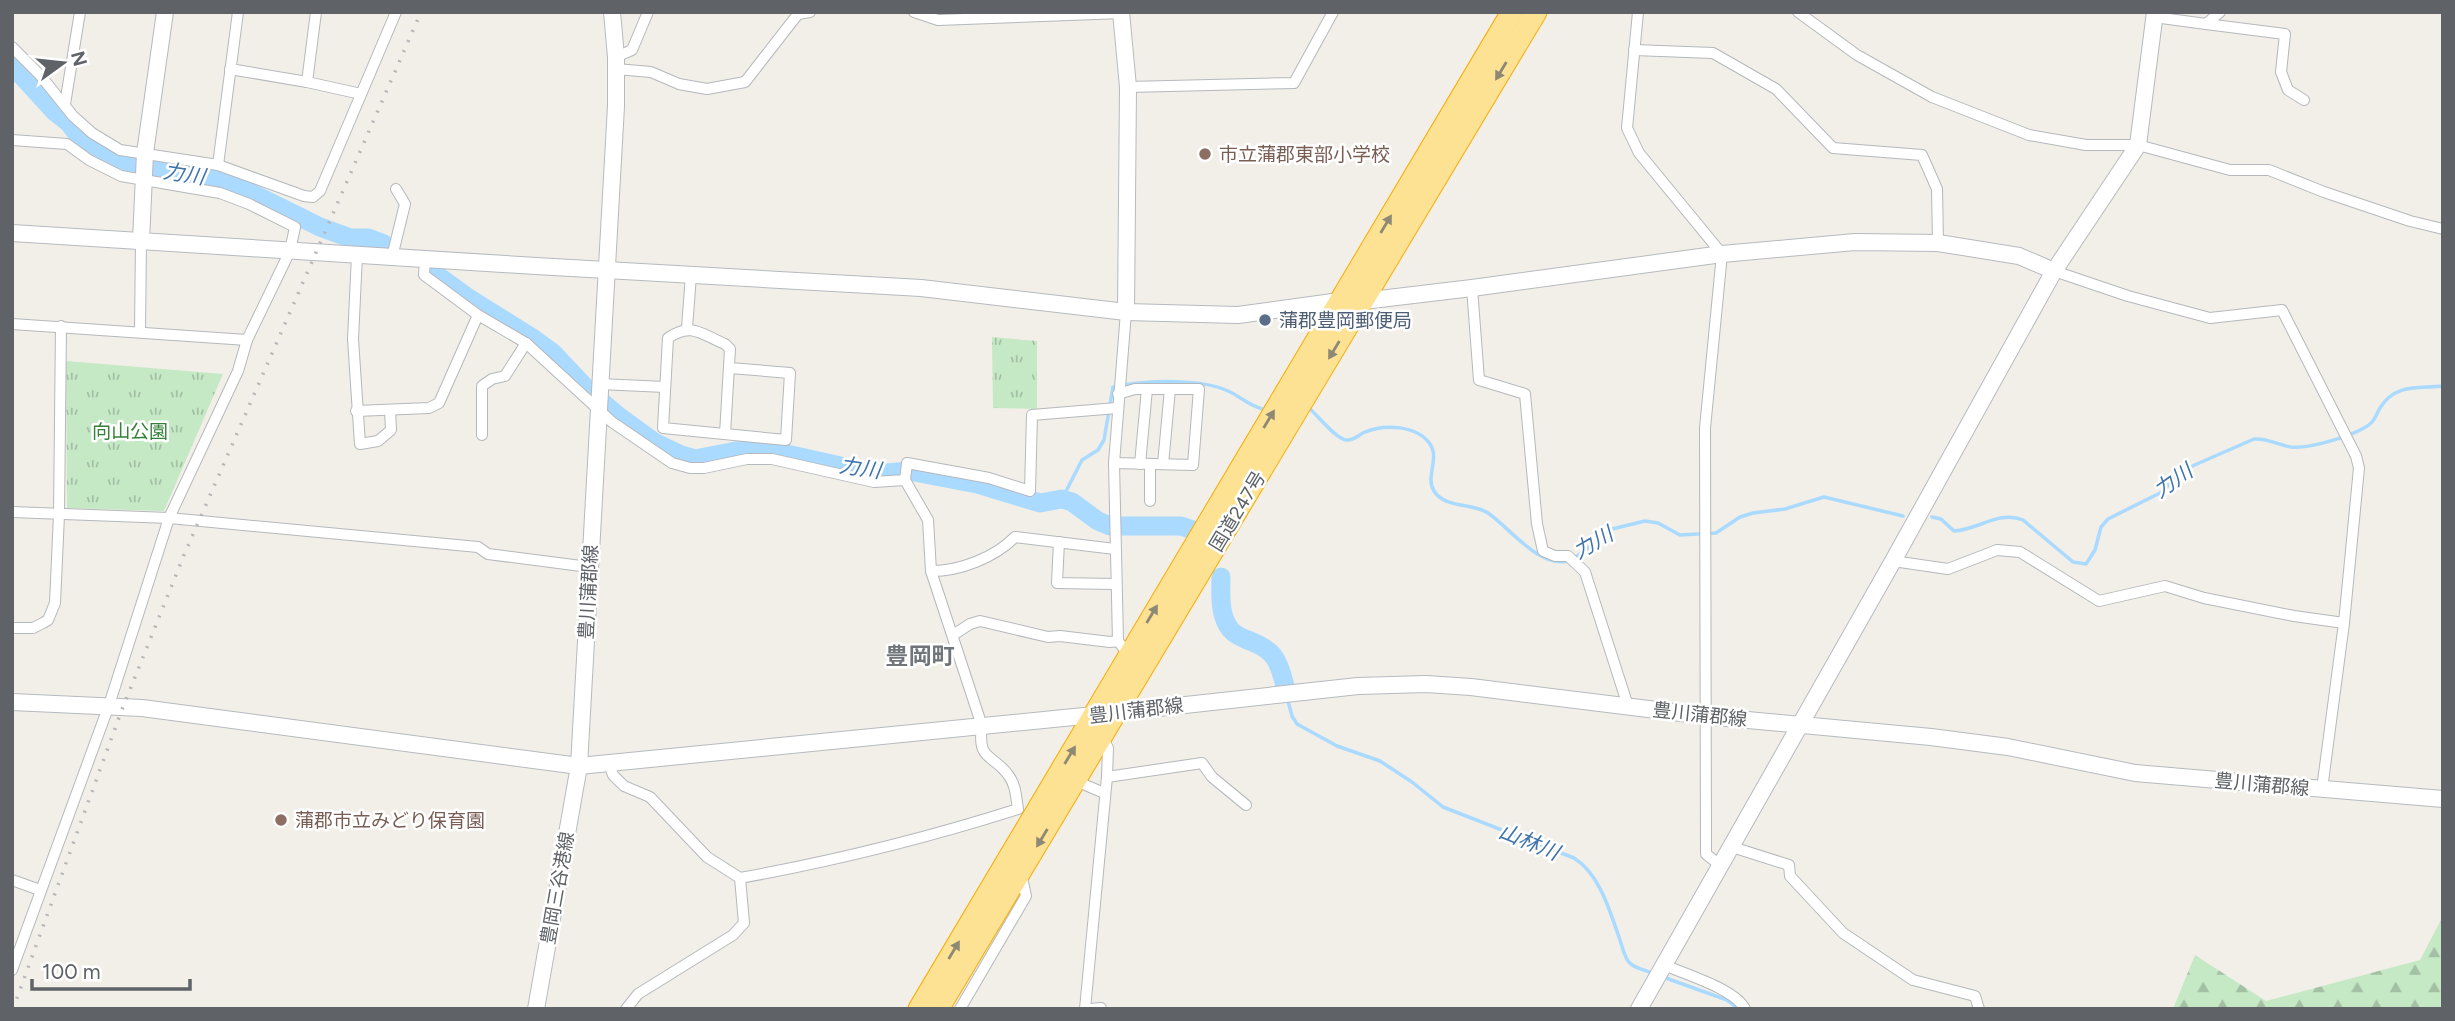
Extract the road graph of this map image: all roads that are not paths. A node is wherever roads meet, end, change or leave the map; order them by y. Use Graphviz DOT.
graph roads {
  1 [pos="80,12"];
  2 [pos="165,12"];
  3 [pos="238,12"];
  4 [pos="316,12"];
  5 [pos="396,12"];
  6 [pos="612,12"];
  7 [pos="648,12"];
  8 [pos="810,12"];
  9 [pos="914,12"];
  10 [pos="1333,12"];
  11 [pos="1512,12"];
  12 [pos="1536,12"];
  13 [pos="1637,12"];
  14 [pos="1798,12"];
  15 [pos="2220,12"];
  16 [pos="1121,13"];
  17 [pos="2154,15"];
  18 [pos="2206,24"];
  19 [pos="12,47"];
  20 [pos="1634,50"];
  21 [pos="616,63"];
  22 [pos="230,69"];
  23 [pos="307,82"];
  24 [pos="1128,87"];
  25 [pos="361,94"];
  26 [pos="2304,100"];
  27 [pos="65,104"];
  28 [pos="12,140"];
  29 [pos="2138,145"];
  30 [pos="145,153"];
  31 [pos="218,165"];
  32 [pos="143,177"];
  33 [pos="396,189"];
  34 [pos="2443,229"];
  35 [pos="12,233"];
  36 [pos="141,241"];
  37 [pos="1938,243"];
  38 [pos="290,251"];
  39 [pos="1722,254"];
  40 [pos="356,255"];
  41 [pos="392,257"];
  42 [pos="425,259"];
  43 [pos="607,270"];
  44 [pos="2054,271"];
  45 [pos="691,275"];
  46 [pos="1472,288"];
  47 [pos="1363,300"];
  48 [pos="1340,301"];
  49 [pos="1126,312"];
  50 [pos="478,315"];
  51 [pos="12,324"];
  52 [pos="61,326"];
  53 [pos="687,328"];
  54 [pos="140,332"];
  55 [pos="247,340"];
  56 [pos="526,343"];
  57 [pos="730,368"];
  58 [pos="665,387"];
  59 [pos="1119,388"];
  60 [pos="1147,389"];
  61 [pos="1170,389"];
  62 [pos="599,398"];
  63 [pos="1111,409"];
  64 [pos="390,410"];
  65 [pos="356,411"];
  66 [pos="725,434"];
  67 [pos="482,435"];
  68 [pos="1114,463"];
  69 [pos="1145,464"];
  70 [pos="1163,464"];
  71 [pos="906,475"];
  72 [pos="1150,501"];
  73 [pos="12,512"];
  74 [pos="59,515"];
  75 [pos="169,518"];
  76 [pos="1059,542"];
  77 [pos="1115,549"];
  78 [pos="1893,561"];
  79 [pos="589,567"];
  80 [pos="931,571"];
  81 [pos="1115,584"];
  82 [pos="2344,622"];
  83 [pos="12,628"];
  84 [pos="953,635"];
  85 [pos="1123,648"];
  86 [pos="12,702"];
  87 [pos="109,705"];
  88 [pos="1628,706"];
  89 [pos="1116,712"];
  90 [pos="1094,715"];
  91 [pos="1705,716"];
  92 [pos="1800,724"];
  93 [pos="982,726"];
  94 [pos="1102,737"];
  95 [pos="609,764"];
  96 [pos="579,766"];
  97 [pos="1107,777"];
  98 [pos="1076,781"];
  99 [pos="2322,789"];
  100 [pos="1104,793"];
  101 [pos="2443,799"];
  102 [pos="1247,805"];
  103 [pos="1732,847"];
  104 [pos="1721,866"];
  105 [pos="1021,873"];
  106 [pos="740,878"];
  107 [pos="12,880"];
  108 [pos="40,890"];
  109 [pos="12,970"];
  110 [pos="1660,972"];
  111 [pos="1101,1008"];
  112 [pos="536,1009"];
  113 [pos="626,1009"];
  114 [pos="919,1009"];
  115 [pos="938,1009"];
  116 [pos="960,1009"];
  117 [pos="1088,1009"];
  118 [pos="1639,1009"];
  119 [pos="1745,1009"];
  120 [pos="1979,1009"];
  1 -- 27 [label="street"];
  2 -- 30 [label="street"];
  3 -- 22 [label="street"];
  4 -- 23 [label="street"];
  5 -- 25 [label="street"];
  6 -- 21 [label="street, 豊川蒲郡線"];
  7 -- 21 [label="street"];
  8 -- 21 [label="street"];
  9 -- 16 [label="street"];
  10 -- 24 [label="street"];
  48 -- 11 [label="highway, 国道247号, one-way"];
  12 -- 47 [label="highway, 国道247号, one-way"];
  13 -- 20 [label="street"];
  14 -- 29 [label="street"];
  15 -- 18 [label="street"];
  16 -- 24 [label="street"];
  17 -- 18 [label="street"];
  17 -- 29 [label="street"];
  18 -- 26 [label="street"];
  19 -- 27 [label="street"];
  20 -- 37 [label="street"];
  20 -- 39 [label="street"];
  21 -- 43 [label="street, 豊川蒲郡線"];
  22 -- 23 [label="street"];
  22 -- 31 [label="street"];
  23 -- 25 [label="street"];
  24 -- 49 [label="street"];
  25 -- 31 [label="street"];
  27 -- 30 [label="street"];
  28 -- 32 [label="street"];
  29 -- 34 [label="street"];
  29 -- 44 [label="street"];
  30 -- 31 [label="street"];
  30 -- 32 [label="street"];
  32 -- 36 [label="street"];
  32 -- 38 [label="street"];
  33 -- 41 [label="street"];
  35 -- 36 [label="street"];
  36 -- 38 [label="street"];
  36 -- 54 [label="street"];
  37 -- 39 [label="street"];
  37 -- 44 [label="street"];
  38 -- 40 [label="street"];
  38 -- 55 [label="street"];
  39 -- 46 [label="street"];
  39 -- 91 [label="street"];
  40 -- 41 [label="street"];
  40 -- 65 [label="street"];
  41 -- 42 [label="street"];
  42 -- 43 [label="street"];
  42 -- 50 [label="street"];
  43 -- 45 [label="street"];
  43 -- 62 [label="street, 豊川蒲郡線"];
  44 -- 78 [label="street"];
  44 -- 82 [label="street"];
  45 -- 49 [label="street"];
  45 -- 53 [label="street"];
  46 -- 47 [label="street"];
  46 -- 88 [label="street"];
  47 -- 48 [label="street"];
  47 -- 89 [label="highway, 国道247号, one-way"];
  48 -- 49 [label="street"];
  85 -- 48 [label="highway, 国道247号, one-way"];
  49 -- 59 [label="street"];
  50 -- 56 [label="street"];
  50 -- 64 [label="street"];
  51 -- 52 [label="street"];
  52 -- 54 [label="street"];
  52 -- 74 [label="street"];
  53 -- 57 [label="street"];
  53 -- 58 [label="street"];
  54 -- 55 [label="street"];
  55 -- 75 [label="street"];
  56 -- 62 [label="street"];
  56 -- 67 [label="street"];
  57 -- 66 [label="street"];
  57 -- 66 [label="street"];
  58 -- 62 [label="street"];
  58 -- 66 [label="street"];
  59 -- 60 [label="street"];
  59 -- 63 [label="street"];
  60 -- 61 [label="street"];
  60 -- 69 [label="street"];
  61 -- 70 [label="street"];
  61 -- 70 [label="street"];
  62 -- 71 [label="street"];
  62 -- 79 [label="street, 豊川蒲郡線"];
  63 -- 68 [label="street"];
  63 -- 71 [label="street"];
  64 -- 65 [label="street"];
  64 -- 65 [label="street"];
  68 -- 69 [label="street"];
  68 -- 77 [label="street"];
  69 -- 70 [label="street"];
  69 -- 72 [label="street"];
  71 -- 80 [label="street"];
  73 -- 74 [label="street"];
  74 -- 75 [label="street"];
  74 -- 83 [label="street"];
  75 -- 79 [label="street"];
  75 -- 87 [label="street"];
  76 -- 77 [label="street"];
  76 -- 80 [label="street"];
  76 -- 81 [label="street"];
  77 -- 81 [label="street"];
  78 -- 82 [label="street"];
  78 -- 92 [label="street"];
  79 -- 96 [label="street, 豊川蒲郡線"];
  80 -- 84 [label="street"];
  81 -- 85 [label="street"];
  82 -- 99 [label="street"];
  84 -- 85 [label="street"];
  84 -- 93 [label="street"];
  85 -- 90 [label="highway, 国道247号"];
  86 -- 87 [label="street"];
  87 -- 96 [label="street"];
  87 -- 108 [label="street"];
  88 -- 89 [label="street, 豊川蒲郡線"];
  88 -- 91 [label="street, 豊川蒲郡線"];
  89 -- 90 [label="street, 豊川蒲郡線"];
  89 -- 94 [label="highway, 国道247号"];
  90 -- 93 [label="street, 豊川蒲郡線"];
  114 -- 90 [label="highway, 国道247号, one-way"];
  91 -- 92 [label="street, 豊川蒲郡線"];
  91 -- 104 [label="street"];
  92 -- 99 [label="street, 豊川蒲郡線"];
  92 -- 103 [label="street"];
  93 -- 95 [label="street, 豊川蒲郡線"];
  93 -- 106 [label="street"];
  94 -- 97 [label="street"];
  94 -- 98 [label="highway, 国道247号"];
  95 -- 96 [label="street, 豊川蒲郡線"];
  95 -- 106 [label="street"];
  96 -- 112 [label="street, 豊岡三谷港線"];
  97 -- 100 [label="street"];
  97 -- 102 [label="street"];
  98 -- 100 [label="street"];
  98 -- 105 [label="highway, 国道247号, one-way"];
  99 -- 101 [label="street, 豊川蒲郡線"];
  100 -- 117 [label="street"];
  103 -- 104 [label="street"];
  103 -- 120 [label="street"];
  104 -- 110 [label="street"];
  105 -- 115 [label="highway, 国道247号"];
  105 -- 116 [label="street"];
  106 -- 113 [label="street"];
  107 -- 108 [label="street"];
  108 -- 109 [label="street"];
  110 -- 118 [label="street"];
  110 -- 119 [label="street"];
  111 -- 117 [label="street"];
}
